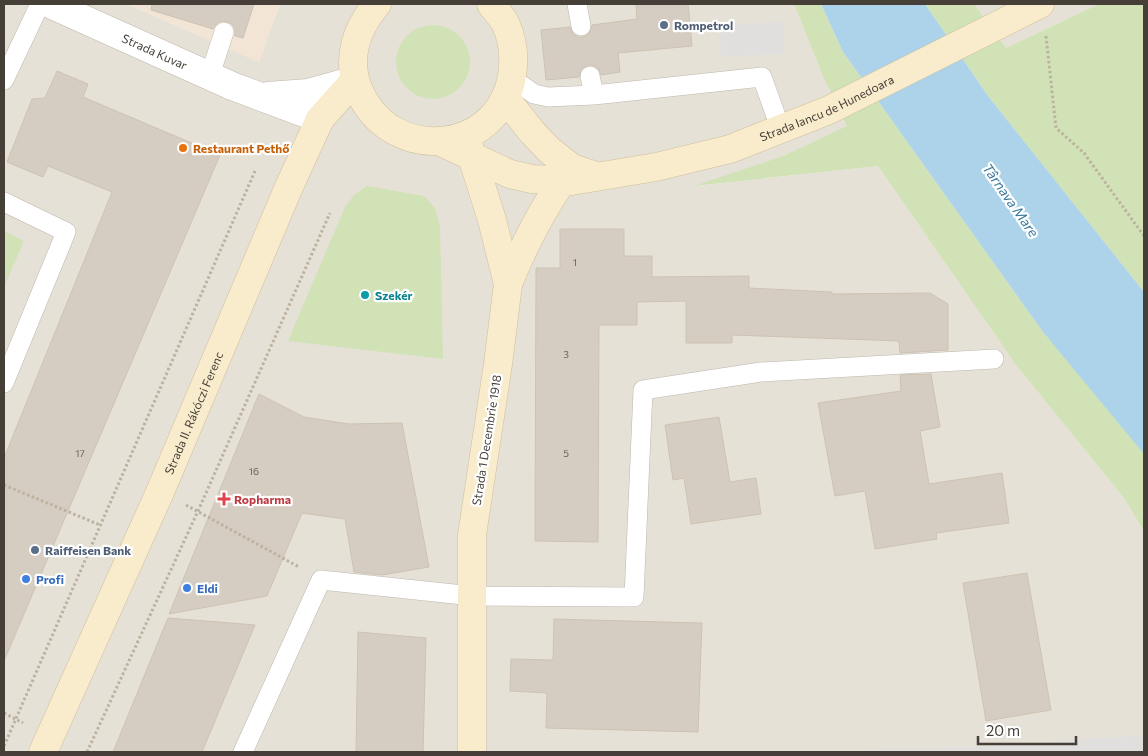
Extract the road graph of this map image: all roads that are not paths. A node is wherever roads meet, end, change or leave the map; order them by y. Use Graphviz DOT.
graph roads {
  1 [pos="40,4"];
  2 [pos="50,4"];
  3 [pos="377,4"];
  4 [pos="490,4"];
  5 [pos="577,4"];
  6 [pos="1040,4"];
  7 [pos="581,26"];
  8 [pos="224,32"];
  9 [pos="210,75"];
  10 [pos="590,76"];
  11 [pos="4,80"];
  12 [pos="355,80"];
  13 [pos="509,89"];
  14 [pos="594,95"];
  15 [pos="261,96"];
  16 [pos="320,120"];
  17 [pos="781,130"];
  18 [pos="460,144"];
  19 [pos="600,177"];
  20 [pos="563,180"];
  21 [pos="4,202"];
  22 [pos="508,284"];
  23 [pos="994,359"];
  24 [pos="4,383"];
  25 [pos="473,596"];
  26 [pos="43,752"];
  27 [pos="243,752"];
  28 [pos="472,752"];
  1 -- 11 [label="lane"];
  2 -- 9 [label="street, Strada Kuvar"];
  3 -- 12 [label="main road"];
  4 -- 13 [label="main road"];
  5 -- 7 [label="lane"];
  6 -- 17 [label="main road, Strada Iancu de Hunedoara"];
  8 -- 9 [label="lane"];
  9 -- 15 [label="street, Strada Kuvar"];
  10 -- 14 [label="lane"];
  12 -- 15 [label="street, Strada Kuvar"];
  12 -- 16 [label="main road, Strada II. Rákóczi Ferenc"];
  12 -- 18 [label="main road"];
  13 -- 14 [label="lane"];
  13 -- 18 [label="main road"];
  13 -- 19 [label="main road, Strada Iancu de Hunedoara"];
  14 -- 17 [label="lane"];
  15 -- 16 [label="street, Strada Kuvar"];
  16 -- 26 [label="main road, Strada II. Rákóczi Ferenc"];
  17 -- 19 [label="main road, Strada Iancu de Hunedoara"];
  18 -- 20 [label="main road, Strada Iancu de Hunedoara"];
  18 -- 22 [label="main road, Strada 1 Decembrie 1918"];
  19 -- 20 [label="main road, Strada Iancu de Hunedoara"];
  20 -- 22 [label="main road"];
  21 -- 24 [label="lane"];
  22 -- 25 [label="main road, Strada 1 Decembrie 1918"];
  23 -- 25 [label="lane"];
  25 -- 27 [label="lane"];
  25 -- 28 [label="main road, Strada 1 Decembrie 1918"];
}
